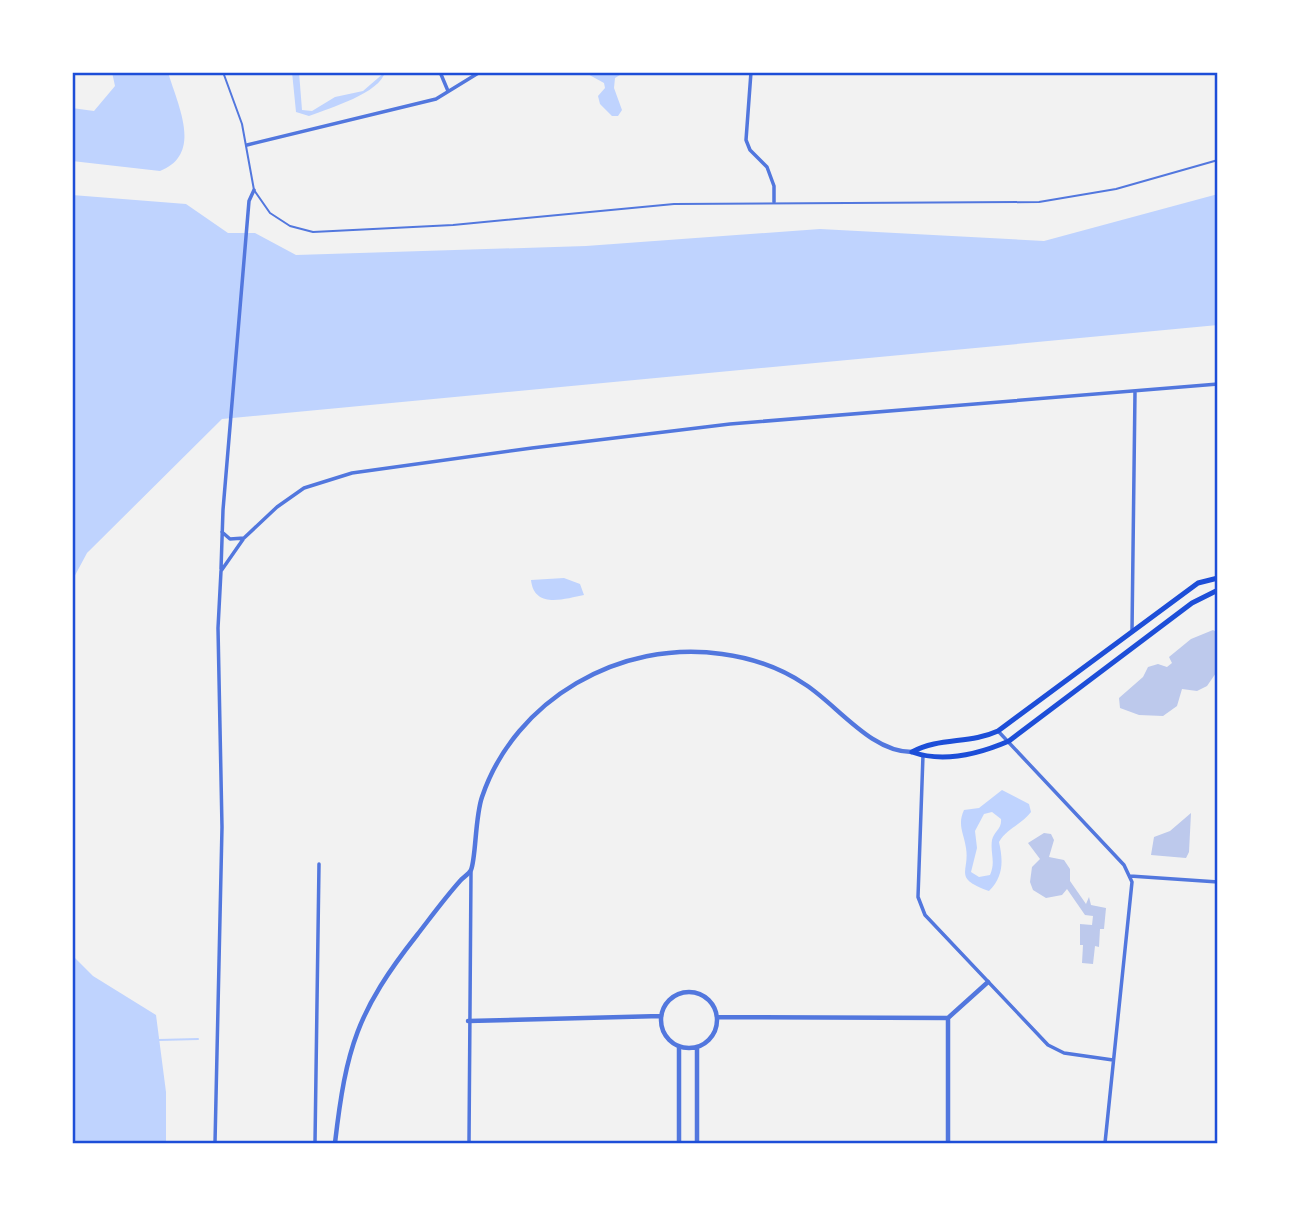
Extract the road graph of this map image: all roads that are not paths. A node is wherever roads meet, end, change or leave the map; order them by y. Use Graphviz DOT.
graph roads {
  1 [pos="223,72"];
  2 [pos="440,72"];
  3 [pos="480,72"];
  4 [pos="751,72"];
  5 [pos="448,92"];
  6 [pos="247,145"];
  7 [pos="1218,160"];
  8 [pos="254,190"];
  9 [pos="774,202"];
  10 [pos="1218,384"];
  11 [pos="1135,392"];
  12 [pos="222,532"];
  13 [pos="244,538"];
  14 [pos="221,571"];
  15 [pos="1218,578"];
  16 [pos="1218,590"];
  17 [pos="1132,633"];
  18 [pos="998,731"];
  19 [pos="1009,741"];
  20 [pos="923,746"];
  21 [pos="912,752"];
  22 [pos="923,756"];
  23 [pos="319,864"];
  24 [pos="471,870"];
  25 [pos="1130,876"];
  26 [pos="1218,882"];
  27 [pos="988,982"];
  28 [pos="661,1016"];
  29 [pos="718,1017"];
  30 [pos="948,1018"];
  31 [pos="468,1021"];
  32 [pos="679,1046"];
  33 [pos="697,1047"];
  34 [pos="1113,1060"];
  35 [pos="215,1143"];
  36 [pos="315,1143"];
  37 [pos="335,1143"];
  38 [pos="469,1143"];
  39 [pos="679,1143"];
  40 [pos="697,1143"];
  41 [pos="948,1143"];
  42 [pos="1105,1143"];
  1 -- 6 [label="lane"];
  2 -- 5 [label="street"];
  3 -- 5 [label="street"];
  4 -- 9 [label="street"];
  5 -- 6 [label="street"];
  6 -- 8 [label="lane"];
  7 -- 9 [label="lane"];
  8 -- 9 [label="lane"];
  8 -- 12 [label="street"];
  10 -- 11 [label="street"];
  11 -- 13 [label="street"];
  11 -- 17 [label="street"];
  12 -- 13 [label="street"];
  12 -- 14 [label="street"];
  13 -- 14 [label="street"];
  14 -- 35 [label="street"];
  15 -- 17 [label="main road"];
  16 -- 19 [label="main road"];
  17 -- 18 [label="main road"];
  18 -- 19 [label="street"];
  18 -- 20 [label="main road"];
  19 -- 22 [label="main road"];
  19 -- 25 [label="street"];
  20 -- 21 [label="main road"];
  20 -- 22 [label="street"];
  21 -- 22 [label="main road"];
  21 -- 24 [label="street"];
  22 -- 27 [label="street"];
  23 -- 36 [label="street"];
  24 -- 31 [label="street"];
  24 -- 37 [label="street"];
  25 -- 26 [label="street"];
  25 -- 34 [label="street"];
  27 -- 30 [label="street"];
  27 -- 34 [label="street"];
  28 -- 29 [label="street"];
  28 -- 31 [label="street"];
  28 -- 32 [label="street"];
  29 -- 30 [label="street"];
  29 -- 33 [label="street"];
  30 -- 41 [label="street"];
  31 -- 38 [label="street"];
  32 -- 33 [label="street"];
  32 -- 39 [label="street"];
  33 -- 40 [label="street"];
  34 -- 42 [label="street"];
}
